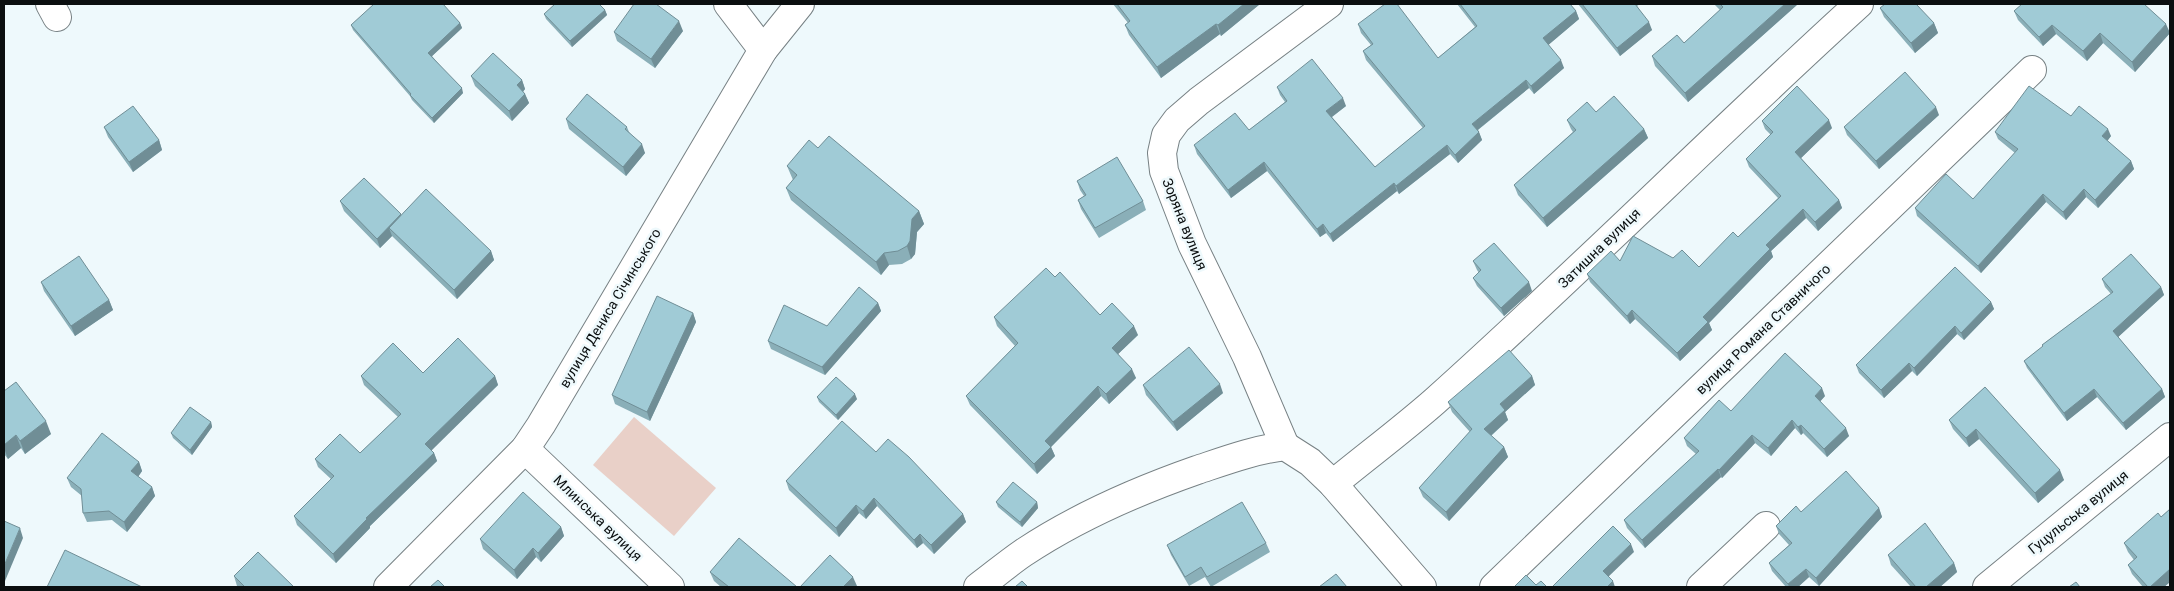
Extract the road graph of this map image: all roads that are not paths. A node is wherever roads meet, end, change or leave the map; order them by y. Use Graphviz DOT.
graph roads {
  1 [pos="728,4"];
  2 [pos="800,4"];
  3 [pos="1329,4"];
  4 [pos="1859,4"];
  5 [pos="763,50"];
  6 [pos="2032,70"];
  7 [pos="2170,437"];
  8 [pos="1285,446"];
  9 [pos="525,449"];
  10 [pos="1332,484"];
  11 [pos="1766,526"];
  12 [pos="388,587"];
  13 [pos="670,587"];
  14 [pos="978,587"];
  15 [pos="1422,587"];
  16 [pos="1494,587"];
  17 [pos="1701,587"];
  18 [pos="1987,587"];
  1 -- 5 [label="street"];
  2 -- 5 [label="street, вулиця Дениса Січинського"];
  3 -- 8 [label="street, Зоряна вулиця"];
  4 -- 10 [label="street, Затишна вулиця"];
  5 -- 9 [label="street, вулиця Дениса Січинського"];
  6 -- 16 [label="street, вулиця Романа Ставничого"];
  7 -- 18 [label="street, Гуцульська вулиця"];
  8 -- 10 [label="street"];
  8 -- 14 [label="street"];
  9 -- 12 [label="street, вулиця Дениса Січинського"];
  9 -- 13 [label="street, Млинська вулиця"];
  10 -- 15 [label="street"];
  11 -- 17 [label="street"];
}
